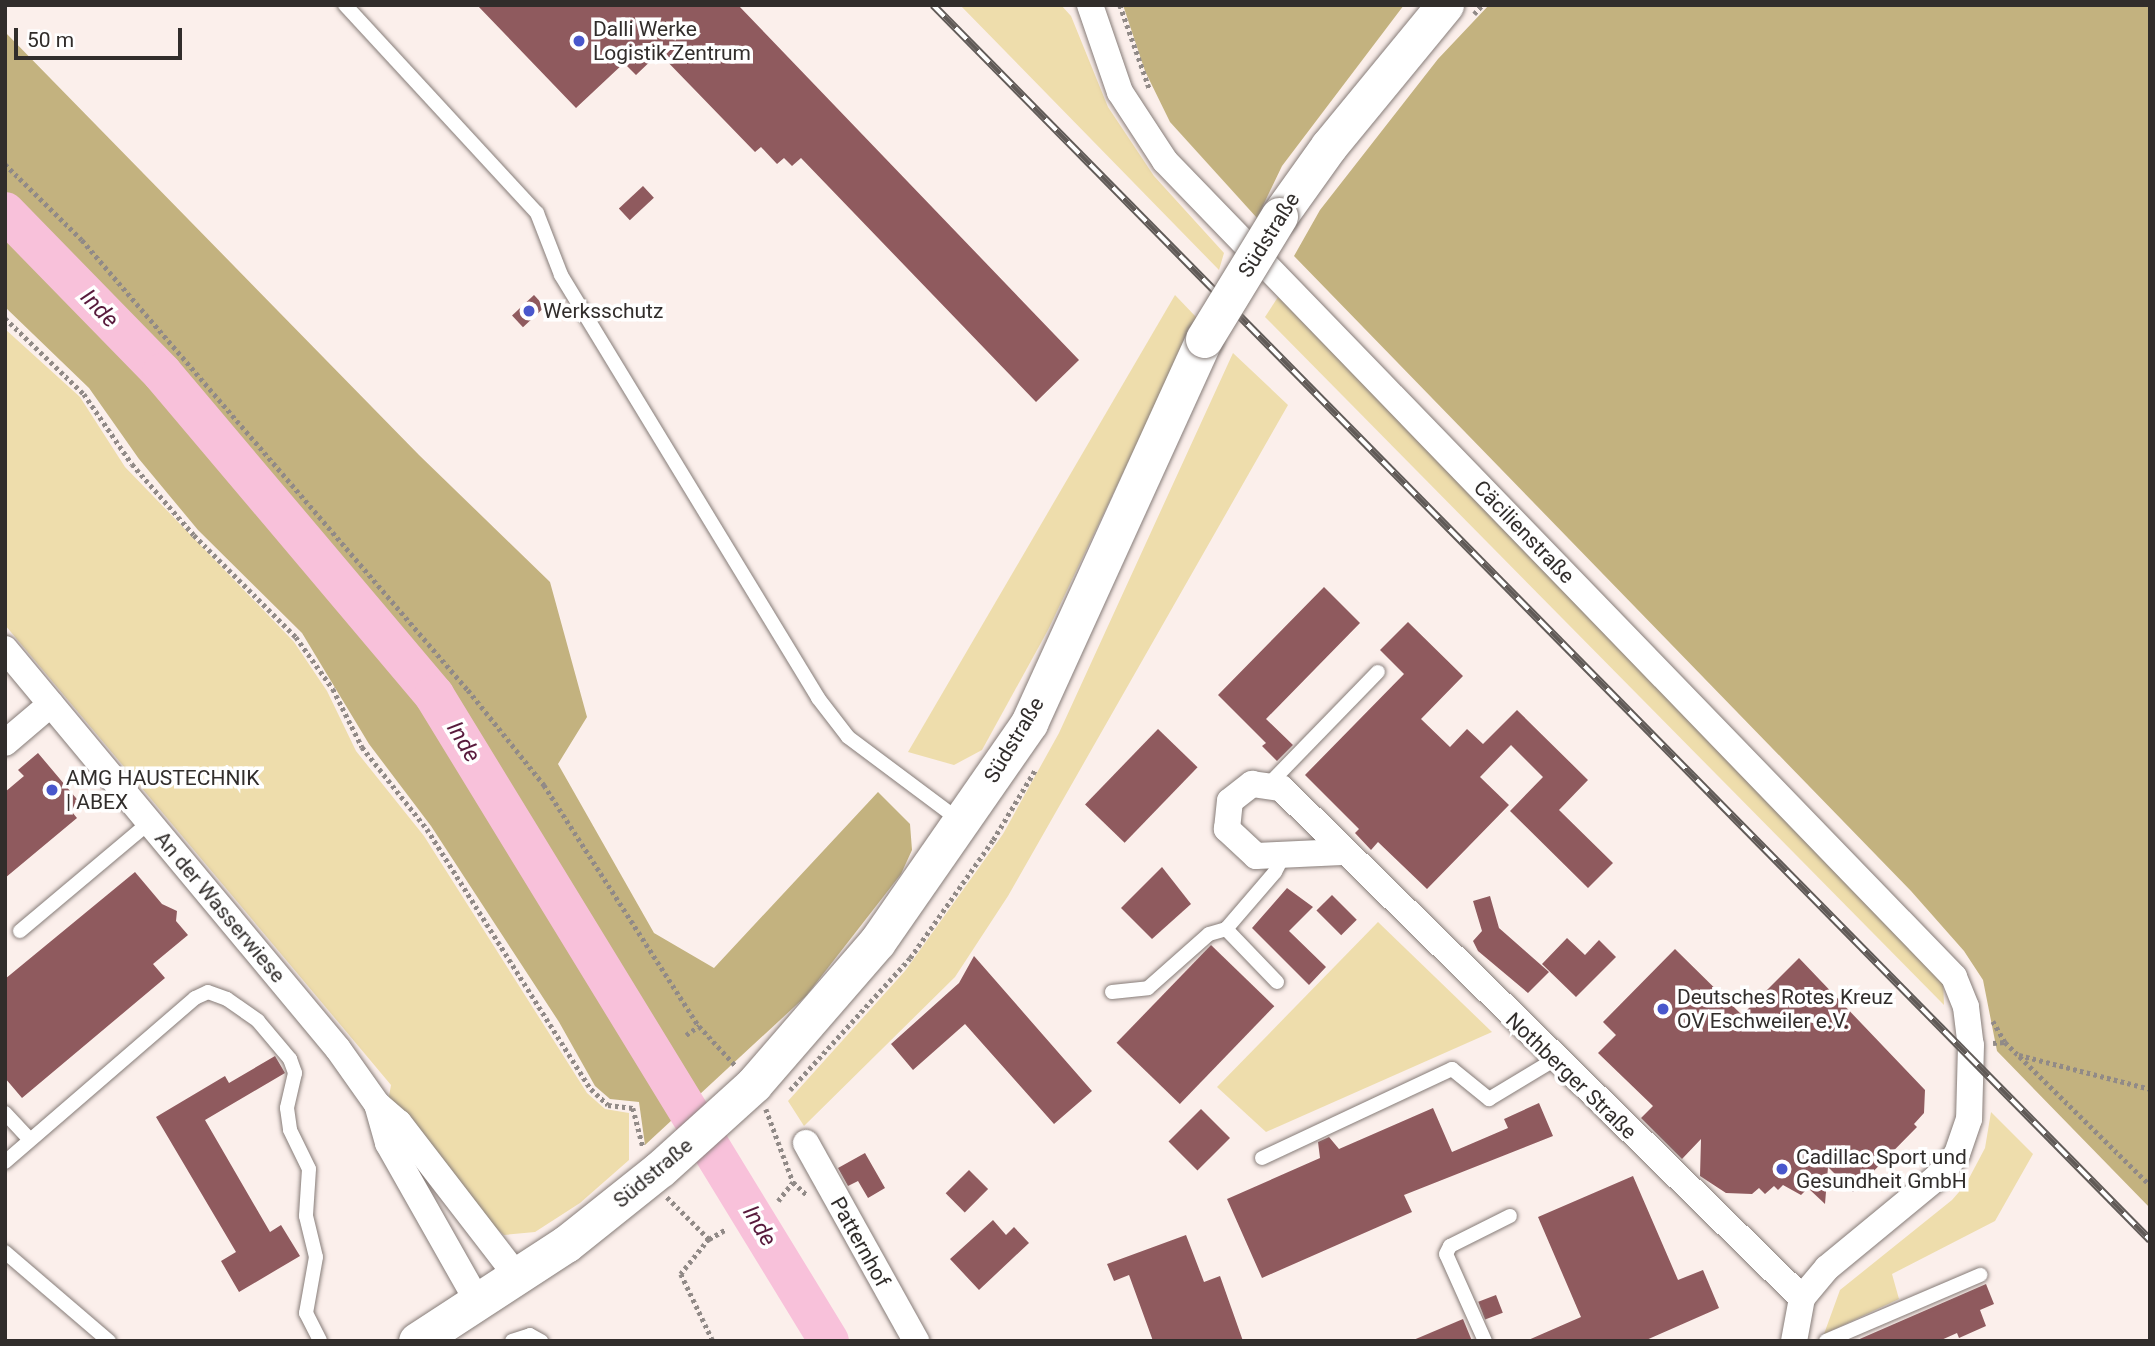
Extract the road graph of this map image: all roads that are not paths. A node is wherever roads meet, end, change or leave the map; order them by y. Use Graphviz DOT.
graph roads {
  1 [pos="345,5"];
  2 [pos="1090,5"];
  3 [pos="1445,5"];
  4 [pos="5,649"];
  5 [pos="1378,672"];
  6 [pos="51,704"];
  7 [pos="5,743"];
  8 [pos="1267,786"];
  9 [pos="149,822"];
  10 [pos="963,823"];
  11 [pos="1342,852"];
  12 [pos="1283,856"];
  13 [pos="1226,929"];
  14 [pos="20,930"];
  15 [pos="1277,982"];
  16 [pos="1112,992"];
  17 [pos="1554,1060"];
  18 [pos="377,1104"];
  19 [pos="5,1113"];
  20 [pos="28,1138"];
  21 [pos="806,1143"];
  22 [pos="1262,1158"];
  23 [pos="5,1162"];
  24 [pos="1510,1216"];
  25 [pos="5,1252"];
  26 [pos="1980,1275"];
  27 [pos="517,1276"];
  28 [pos="1802,1298"];
  29 [pos="478,1302"];
  30 [pos="109,1341"];
  31 [pos="320,1341"];
  32 [pos="417,1341"];
  33 [pos="512,1341"];
  34 [pos="541,1341"];
  35 [pos="916,1341"];
  36 [pos="1485,1341"];
  37 [pos="1794,1341"];
  38 [pos="1826,1341"];
  1 -- 10 [label="lane"];
  2 -- 28 [label="street, Cäcilienstraße"];
  3 -- 10 [label="main road, Südstraße, bridge"];
  4 -- 6 [label="street, An der Wasserwiese"];
  5 -- 8 [label="lane"];
  6 -- 7 [label="street"];
  6 -- 9 [label="street, An der Wasserwiese"];
  8 -- 11 [label="street, Nothberger Straße"];
  8 -- 12 [label="street"];
  9 -- 14 [label="lane"];
  9 -- 18 [label="street, An der Wasserwiese"];
  10 -- 27 [label="main road, Südstraße"];
  11 -- 12 [label="street"];
  11 -- 17 [label="street, Nothberger Straße"];
  12 -- 13 [label="lane"];
  13 -- 15 [label="lane"];
  13 -- 16 [label="lane"];
  17 -- 22 [label="lane"];
  17 -- 28 [label="street, Nothberger Straße"];
  18 -- 27 [label="street, An der Wasserwiese"];
  18 -- 29 [label="street, An der Wasserwiese"];
  19 -- 20 [label="lane"];
  20 -- 23 [label="lane"];
  20 -- 31 [label="lane"];
  21 -- 35 [label="street, Patternhof"];
  24 -- 36 [label="lane"];
  25 -- 30 [label="lane"];
  26 -- 38 [label="lane"];
  27 -- 29 [label="main road, Südstraße"];
  28 -- 37 [label="street"];
  29 -- 32 [label="main road, Südstraße"];
  33 -- 34 [label="lane"];
}
